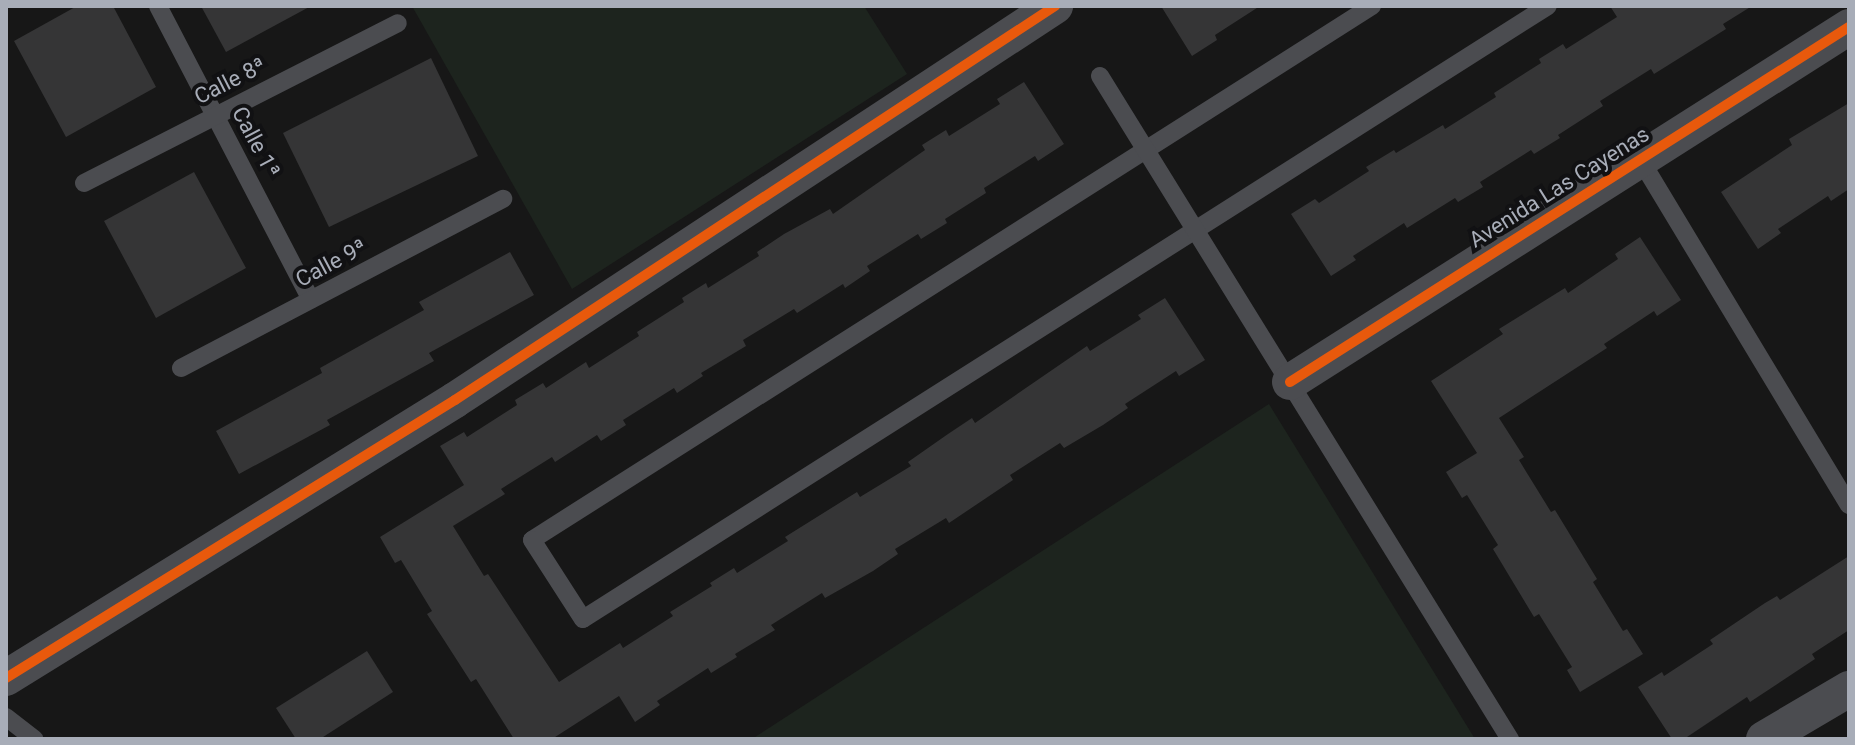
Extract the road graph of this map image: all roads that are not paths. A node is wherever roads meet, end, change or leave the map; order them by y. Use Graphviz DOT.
graph roads {
  1 [pos="158,6"];
  2 [pos="1055,6"];
  3 [pos="1372,6"];
  4 [pos="1548,6"];
  5 [pos="398,23"];
  6 [pos="1849,27"];
  7 [pos="1100,76"];
  8 [pos="215,114"];
  9 [pos="1146,150"];
  10 [pos="1640,159"];
  11 [pos="84,183"];
  12 [pos="503,199"];
  13 [pos="1196,230"];
  14 [pos="311,300"];
  15 [pos="181,368"];
  16 [pos="1290,382"];
  17 [pos="1849,505"];
  18 [pos="6,678"];
  19 [pos="1849,689"];
  20 [pos="6,717"];
  21 [pos="34,739"];
  22 [pos="1510,739"];
  23 [pos="1764,739"];
  1 -- 8 [label="lane, Calle 1ª"];
  2 -- 18 [label="street"];
  3 -- 9 [label="lane"];
  4 -- 13 [label="lane"];
  5 -- 8 [label="lane, Calle 8ª"];
  6 -- 10 [label="street, Avenida Las Cayenas"];
  7 -- 9 [label="lane"];
  8 -- 11 [label="lane, Calle 8ª"];
  8 -- 14 [label="lane, Calle 1ª"];
  9 -- 13 [label="lane"];
  9 -- 13 [label="lane"];
  10 -- 16 [label="street, Avenida Las Cayenas"];
  10 -- 17 [label="lane"];
  12 -- 14 [label="lane, Calle 9ª"];
  13 -- 16 [label="lane"];
  14 -- 15 [label="lane, Calle 9ª"];
  16 -- 22 [label="lane"];
  19 -- 23 [label="street"];
  20 -- 21 [label="lane"];
}
